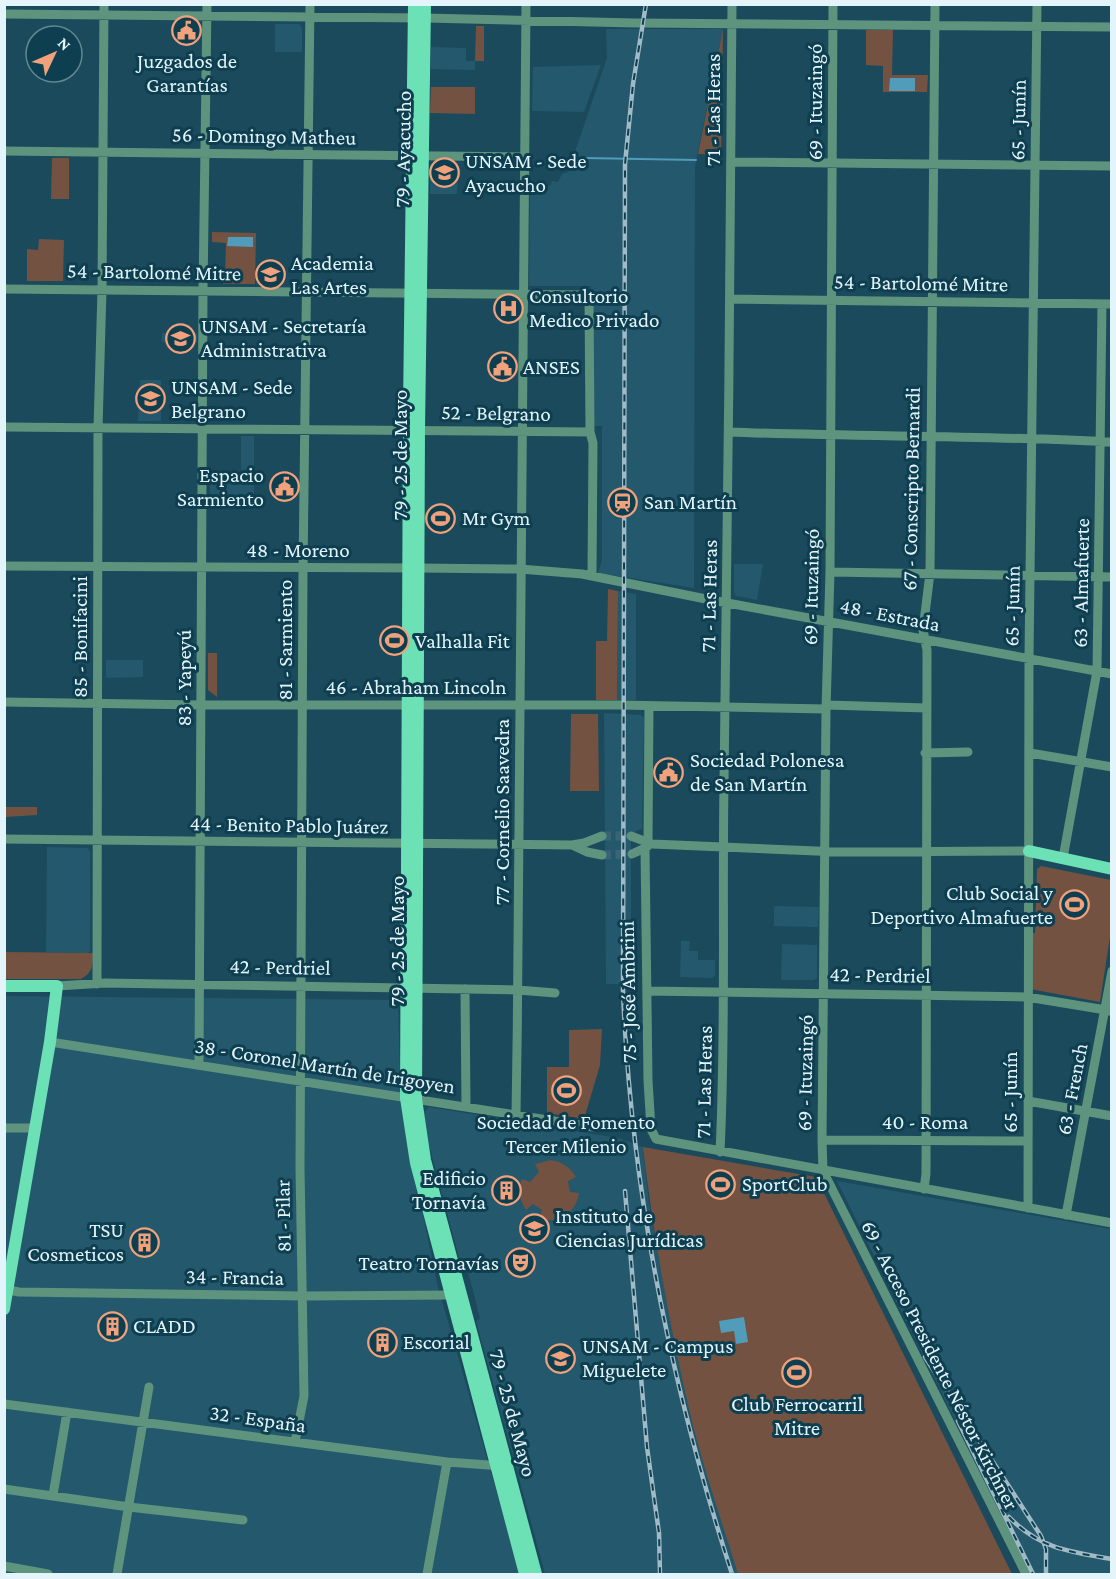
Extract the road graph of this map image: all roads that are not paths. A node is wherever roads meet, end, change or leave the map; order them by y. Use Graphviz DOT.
graph roads {
  1 [pos="104,4"];
  2 [pos="207,4"];
  3 [pos="310,4"];
  4 [pos="414,4"];
  5 [pos="425,4"];
  6 [pos="526,4"];
  7 [pos="732,4"];
  8 [pos="833,4"];
  9 [pos="935,4"];
  10 [pos="1038,4"];
  11 [pos="4,14"];
  12 [pos="104,16"];
  13 [pos="310,17"];
  14 [pos="207,18"];
  15 [pos="419,18"];
  16 [pos="526,20"];
  17 [pos="732,22"];
  18 [pos="833,24"];
  19 [pos="935,24"];
  20 [pos="1037,26"];
  21 [pos="1112,27"];
  22 [pos="4,151"];
  23 [pos="103,153"];
  24 [pos="206,153"];
  25 [pos="309,155"];
  26 [pos="417,155"];
  27 [pos="524,157"];
  28 [pos="731,162"];
  29 [pos="832,162"];
  30 [pos="934,163"];
  31 [pos="1035,165"];
  32 [pos="1112,166"];
  33 [pos="4,289"];
  34 [pos="102,290"];
  35 [pos="203,291"];
  36 [pos="307,292"];
  37 [pos="415,293"];
  38 [pos="523,294"];
  39 [pos="730,299"];
  40 [pos="831,300"];
  41 [pos="932,301"];
  42 [pos="1033,303"];
  43 [pos="1107,304"];
  44 [pos="4,427"];
  45 [pos="98,428"];
  46 [pos="203,429"];
  47 [pos="306,429"];
  48 [pos="414,430"];
  49 [pos="522,432"];
  50 [pos="590,432"];
  51 [pos="729,432"];
  52 [pos="831,436"];
  53 [pos="931,436"];
  54 [pos="1032,439"];
  55 [pos="1101,441"];
  56 [pos="1112,442"];
  57 [pos="4,566"];
  58 [pos="98,567"];
  59 [pos="202,568"];
  60 [pos="413,568"];
  61 [pos="303,569"];
  62 [pos="520,569"];
  63 [pos="830,572"];
  64 [pos="930,573"];
  65 [pos="592,575"];
  66 [pos="1031,576"];
  67 [pos="1100,577"];
  68 [pos="1112,577"];
  69 [pos="726,603"];
  70 [pos="828,621"];
  71 [pos="925,640"];
  72 [pos="1029,658"];
  73 [pos="1097,671"];
  74 [pos="1112,674"];
  75 [pos="4,702"];
  76 [pos="98,703"];
  77 [pos="202,705"];
  78 [pos="303,705"];
  79 [pos="413,706"];
  80 [pos="520,706"];
  81 [pos="649,706"];
  82 [pos="826,707"];
  83 [pos="725,708"];
  84 [pos="926,708"];
  85 [pos="968,752"];
  86 [pos="925,753"];
  87 [pos="1030,753"];
  88 [pos="1081,761"];
  89 [pos="1112,767"];
  90 [pos="602,836"];
  91 [pos="631,836"];
  92 [pos="4,839"];
  93 [pos="97,841"];
  94 [pos="200,841"];
  95 [pos="302,843"];
  96 [pos="412,844"];
  97 [pos="520,844"];
  98 [pos="572,845"];
  99 [pos="648,845"];
  100 [pos="723,846"];
  101 [pos="826,851"];
  102 [pos="1029,851"];
  103 [pos="926,852"];
  104 [pos="632,854"];
  105 [pos="602,855"];
  106 [pos="1063,855"];
  107 [pos="1112,861"];
  108 [pos="1112,869"];
  109 [pos="1112,971"];
  110 [pos="97,984"];
  111 [pos="199,985"];
  112 [pos="4,986"];
  113 [pos="57,986"];
  114 [pos="301,987"];
  115 [pos="411,988"];
  116 [pos="465,989"];
  117 [pos="518,990"];
  118 [pos="646,991"];
  119 [pos="723,992"];
  120 [pos="555,993"];
  121 [pos="824,994"];
  122 [pos="927,995"];
  123 [pos="1028,997"];
  124 [pos="1108,1010"];
  125 [pos="50,1042"];
  126 [pos="198,1065"];
  127 [pos="301,1080"];
  128 [pos="411,1099"];
  129 [pos="1028,1101"];
  130 [pos="466,1107"];
  131 [pos="1085,1112"];
  132 [pos="516,1115"];
  133 [pos="1112,1116"];
  134 [pos="594,1127"];
  135 [pos="4,1128"];
  136 [pos="35,1128"];
  137 [pos="822,1140"];
  138 [pos="926,1140"];
  139 [pos="1028,1141"];
  140 [pos="720,1152"];
  141 [pos="824,1171"];
  142 [pos="924,1189"];
  143 [pos="1028,1208"];
  144 [pos="1066,1215"];
  145 [pos="1112,1223"];
  146 [pos="8,1266"];
  147 [pos="8,1290"];
  148 [pos="456,1295"];
  149 [pos="302,1296"];
  150 [pos="4,1309"];
  151 [pos="149,1387"];
  152 [pos="4,1404"];
  153 [pos="67,1412"];
  154 [pos="143,1421"];
  155 [pos="295,1442"];
  156 [pos="447,1462"];
  157 [pos="501,1466"];
  158 [pos="4,1489"];
  159 [pos="53,1495"];
  160 [pos="129,1507"];
  161 [pos="243,1520"];
  162 [pos="4,1566"];
  163 [pos="48,1575"];
  164 [pos="117,1575"];
  165 [pos="427,1575"];
  166 [pos="525,1575"];
  167 [pos="536,1575"];
  168 [pos="1026,1575"];
  1 -- 12 [label="street, 85 - Bonifacini"];
  2 -- 14 [label="street, 83 - Yapeyú"];
  3 -- 13 [label="street, 81 - Sarmiento"];
  4 -- 15 [label="main road, 79 - Ayacucho"];
  5 -- 15 [label="main road, 79 - Ayacucho"];
  6 -- 16 [label="street, 77 - Cornelio Saavedra"];
  7 -- 17 [label="street, 71 - Las Heras"];
  8 -- 18 [label="street, 69 - Ituzaingó"];
  9 -- 19 [label="street, 67 - Conscripto Bernardi"];
  10 -- 20 [label="street, 65 - Junín"];
  11 -- 12 [label="street"];
  12 -- 14 [label="street"];
  12 -- 23 [label="street, 85 - Bonifacini"];
  13 -- 14 [label="street"];
  13 -- 15 [label="street"];
  13 -- 25 [label="street, 81 - Sarmiento"];
  14 -- 24 [label="street, 83 - Yapeyú"];
  15 -- 16 [label="street"];
  15 -- 26 [label="main road, 79 - Ayacucho"];
  16 -- 17 [label="street"];
  16 -- 27 [label="street, 77 - Cornelio Saavedra"];
  17 -- 18 [label="street"];
  17 -- 28 [label="street, 71 - Las Heras"];
  18 -- 19 [label="street"];
  18 -- 29 [label="street, 69 - Ituzaingó"];
  19 -- 20 [label="street"];
  19 -- 30 [label="street, 67 - Conscripto Bernardi"];
  20 -- 21 [label="street"];
  20 -- 31 [label="street, 65 - Junín"];
  22 -- 23 [label="street, 56 - Domingo Matheu"];
  23 -- 24 [label="street, 56 - Domingo Matheu"];
  23 -- 34 [label="street, 85 - Bonifacini"];
  24 -- 25 [label="street, 56 - Domingo Matheu"];
  24 -- 35 [label="street, 83 - Yapeyú"];
  25 -- 26 [label="street, 56 - Domingo Matheu"];
  25 -- 36 [label="street, 81 - Sarmiento"];
  26 -- 27 [label="street, 56 - Domingo Matheu"];
  26 -- 37 [label="main road, 79 - Ayacucho"];
  27 -- 38 [label="street, 77 - Cornelio Saavedra"];
  28 -- 29 [label="street"];
  28 -- 39 [label="street, 71 - Las Heras"];
  29 -- 30 [label="street"];
  29 -- 40 [label="street, 69 - Ituzaingó"];
  30 -- 31 [label="street"];
  30 -- 41 [label="street, 67 - Conscripto Bernardi"];
  31 -- 32 [label="street"];
  31 -- 42 [label="street, 65 - Junín"];
  33 -- 34 [label="street, 54 - Bartolomé Mitre"];
  34 -- 35 [label="street, 54 - Bartolomé Mitre"];
  34 -- 45 [label="street, 85 - Bonifacini"];
  35 -- 36 [label="street, 54 - Bartolomé Mitre"];
  35 -- 46 [label="street, 83 - Yapeyú"];
  36 -- 37 [label="street, 54 - Bartolomé Mitre"];
  36 -- 47 [label="street, 81 - Sarmiento"];
  37 -- 38 [label="street, 54 - Bartolomé Mitre"];
  37 -- 48 [label="main road, 79 - 25 de Mayo"];
  38 -- 49 [label="street, 77 - Cornelio Saavedra"];
  38 -- 50 [label="street, 54 - Bartolomé Mitre"];
  39 -- 40 [label="street, 54 - Bartolomé Mitre"];
  39 -- 51 [label="street, 71 - Las Heras"];
  40 -- 41 [label="street, 54 - Bartolomé Mitre"];
  40 -- 52 [label="street, 69 - Ituzaingó"];
  41 -- 42 [label="street, 54 - Bartolomé Mitre"];
  41 -- 53 [label="street, 67 - Conscripto Bernardi"];
  42 -- 43 [label="street, 54 - Bartolomé Mitre"];
  42 -- 54 [label="street, 65 - Junín"];
  43 -- 55 [label="street, 63 - Almafuerte"];
  44 -- 45 [label="street, 52 - Belgrano"];
  45 -- 46 [label="street, 52 - Belgrano"];
  45 -- 58 [label="street, 85 - Bonifacini"];
  46 -- 47 [label="street, 52 - Belgrano"];
  46 -- 59 [label="street, 83 - Yapeyú"];
  47 -- 48 [label="street, 52 - Belgrano"];
  47 -- 61 [label="street, 81 - Sarmiento"];
  48 -- 49 [label="street, 52 - Belgrano"];
  48 -- 60 [label="main road, 79 - 25 de Mayo"];
  49 -- 50 [label="street, 52 - Belgrano"];
  49 -- 62 [label="street, 77 - Cornelio Saavedra"];
  50 -- 65 [label="street"];
  51 -- 52 [label="street"];
  51 -- 69 [label="street, 71 - Las Heras"];
  52 -- 53 [label="street"];
  52 -- 63 [label="street, 69 - Ituzaingó"];
  53 -- 54 [label="street"];
  53 -- 64 [label="street, 67 - Conscripto Bernardi"];
  54 -- 55 [label="street"];
  54 -- 66 [label="street, 65 - Junín"];
  55 -- 56 [label="street"];
  55 -- 67 [label="street, 63 - Almafuerte"];
  57 -- 58 [label="street, 48 - Moreno"];
  58 -- 59 [label="street, 48 - Moreno"];
  58 -- 76 [label="street, 85 - Bonifacini"];
  59 -- 61 [label="street, 48 - Moreno"];
  59 -- 77 [label="street, 83 - Yapeyú"];
  60 -- 61 [label="street, 48 - Moreno"];
  60 -- 62 [label="street, 48 - Moreno"];
  60 -- 79 [label="main road, 79 - 25 de Mayo"];
  61 -- 78 [label="street, 81 - Sarmiento"];
  62 -- 65 [label="street, 48 - Moreno"];
  62 -- 80 [label="street, 77 - Cornelio Saavedra"];
  63 -- 64 [label="street"];
  63 -- 70 [label="street, 69 - Ituzaingó"];
  64 -- 66 [label="street"];
  64 -- 71 [label="street, 67 - Conscripto Bernardi"];
  65 -- 69 [label="street, 48 - Estrada"];
  66 -- 67 [label="street"];
  66 -- 72 [label="street, 65 - Junín"];
  67 -- 68 [label="street"];
  67 -- 73 [label="street, 63 - Almafuerte"];
  69 -- 70 [label="street, 48 - Estrada"];
  69 -- 83 [label="street, 71 - Las Heras"];
  70 -- 71 [label="street, 48 - Estrada"];
  70 -- 82 [label="street, 69 - Ituzaingó"];
  71 -- 72 [label="street, 48 - Estrada"];
  71 -- 84 [label="street, 67 - Conscripto Bernardi"];
  72 -- 73 [label="street, 48 - Estrada"];
  72 -- 87 [label="street, 65 - Junín"];
  73 -- 74 [label="street, 48 - Estrada"];
  73 -- 88 [label="street, 63 - Almafuerte"];
  75 -- 76 [label="street, 46 - Abraham Lincoln"];
  76 -- 77 [label="street, 46 - Abraham Lincoln"];
  76 -- 93 [label="street, 85 - Bonifacini"];
  77 -- 78 [label="street, 46 - Abraham Lincoln"];
  77 -- 94 [label="street, 83 - Yapeyú"];
  78 -- 79 [label="street, 46 - Abraham Lincoln"];
  78 -- 95 [label="street, 81 - Sarmiento"];
  79 -- 80 [label="street, 46 - Abraham Lincoln"];
  79 -- 96 [label="main road, 79 - 25 de Mayo"];
  80 -- 81 [label="street, 46 - Abraham Lincoln"];
  80 -- 97 [label="street, 77 - Cornelio Saavedra"];
  81 -- 83 [label="street, 46 - Abraham Lincoln"];
  81 -- 99 [label="street, 75 - José Ambrini"];
  82 -- 83 [label="street, 46 - Abraham Lincoln"];
  82 -- 84 [label="street, 46 - Abraham Lincoln"];
  82 -- 101 [label="street, 69 - Ituzaingó"];
  83 -- 100 [label="street, 71 - Las Heras"];
  84 -- 86 [label="street, 67 - Conscripto Bernardi"];
  85 -- 86 [label="street"];
  86 -- 103 [label="street, 67 - Conscripto Bernardi"];
  87 -- 88 [label="street"];
  87 -- 102 [label="street, 65 - Junín"];
  88 -- 89 [label="street"];
  88 -- 106 [label="street, 63 - Almafuerte"];
  90 -- 98 [label="street, 44 - Benito Pablo Juárez"];
  91 -- 99 [label="street"];
  92 -- 93 [label="street, 44 - Benito Pablo Juárez"];
  93 -- 94 [label="street, 44 - Benito Pablo Juárez"];
  93 -- 110 [label="street, 85 - Bonifacini"];
  94 -- 95 [label="street, 44 - Benito Pablo Juárez"];
  94 -- 111 [label="street, 83 - Yapeyú"];
  95 -- 96 [label="street, 44 - Benito Pablo Juárez"];
  95 -- 114 [label="street, 81 - Sarmiento"];
  96 -- 97 [label="street, 44 - Benito Pablo Juárez"];
  96 -- 115 [label="main road, 79 - 25 de Mayo"];
  97 -- 98 [label="street, 44 - Benito Pablo Juárez"];
  97 -- 117 [label="street, 77 - Cornelio Saavedra"];
  98 -- 105 [label="street, 44 - Benito Pablo Juárez"];
  99 -- 100 [label="street"];
  99 -- 104 [label="street"];
  99 -- 118 [label="street, 75 - José Ambrini"];
  100 -- 101 [label="street"];
  100 -- 119 [label="street, 71 - Las Heras"];
  101 -- 103 [label="street"];
  101 -- 121 [label="street, 69 - Ituzaingó"];
  102 -- 103 [label="street"];
  102 -- 106 [label="main road"];
  102 -- 123 [label="street, 65 - Junín"];
  103 -- 122 [label="street, 67 - Conscripto Bernardi"];
  106 -- 107 [label="main road"];
  106 -- 108 [label="main road"];
  109 -- 124 [label="street, 63 - French"];
  110 -- 111 [label="street, 42 - Perdriel"];
  110 -- 113 [label="street, 42 - Perdriel"];
  111 -- 114 [label="street, 42 - Perdriel"];
  111 -- 126 [label="street, 83 - Yapeyú"];
  112 -- 113 [label="main road, 42 - Perdriel"];
  113 -- 125 [label="main road"];
  114 -- 115 [label="street, 42 - Perdriel"];
  114 -- 127 [label="street, 81 - Pilar"];
  115 -- 116 [label="street, 42 - Perdriel"];
  115 -- 128 [label="main road, 79 - 25 de Mayo"];
  116 -- 117 [label="street, 42 - Perdriel"];
  116 -- 130 [label="street"];
  117 -- 120 [label="street, 42 - Perdriel"];
  117 -- 132 [label="street, 77 - Cornelio Saavedra"];
  118 -- 119 [label="street, 42 - Perdriel"];
  118 -- 140 [label="street, 75 - José Ambrini"];
  119 -- 121 [label="street, 42 - Perdriel"];
  119 -- 140 [label="street, 71 - Las Heras"];
  121 -- 122 [label="street, 42 - Perdriel"];
  121 -- 137 [label="street, 69 - Ituzaingó"];
  122 -- 123 [label="street, 42 - Perdriel"];
  122 -- 138 [label="street, 67 - Conscripto Bernardi"];
  123 -- 124 [label="street, 42 - Perdriel"];
  123 -- 129 [label="street, 65 - Junín"];
  124 -- 131 [label="street, 63 - French"];
  125 -- 126 [label="street, 38 - Coronel Martín de Irigoyen"];
  125 -- 136 [label="main road"];
  126 -- 127 [label="street, 38 - Coronel Martín de Irigoyen"];
  127 -- 128 [label="street, 38 - Coronel Martín de Irigoyen"];
  127 -- 149 [label="street, 81 - Pilar"];
  128 -- 130 [label="street, 38 - Coronel Martín de Irigoyen"];
  128 -- 148 [label="main road, 79 - 25 de Mayo"];
  129 -- 131 [label="street"];
  129 -- 139 [label="street, 65 - Junín"];
  130 -- 132 [label="street, 38 - Coronel Martín de Irigoyen"];
  131 -- 133 [label="street"];
  131 -- 144 [label="street, 63 - French"];
  132 -- 134 [label="street, 38 - Coronel Martín de Irigoyen"];
  135 -- 136 [label="street"];
  136 -- 146 [label="main road"];
  137 -- 138 [label="street, 40 - Roma"];
  137 -- 141 [label="street, 69 - Ituzaingó"];
  138 -- 139 [label="street, 40 - Roma"];
  138 -- 142 [label="street, 67 - Conscripto Bernardi"];
  139 -- 143 [label="street, 65 - Junín"];
  140 -- 141 [label="street"];
  141 -- 142 [label="street"];
  141 -- 168 [label="street, 69 - Acceso Presidente Néstor Kirchner"];
  142 -- 143 [label="street"];
  143 -- 144 [label="street"];
  144 -- 145 [label="street"];
  146 -- 147 [label="main road"];
  147 -- 149 [label="street, 34 - Francia"];
  147 -- 150 [label="main road"];
  148 -- 149 [label="street, 34 - Francia"];
  148 -- 157 [label="main road, 79 - 25 de Mayo"];
  149 -- 155 [label="street, 81 - Pilar"];
  151 -- 154 [label="street"];
  152 -- 153 [label="street, 32 - España"];
  153 -- 154 [label="street, 32 - España"];
  153 -- 159 [label="street"];
  154 -- 155 [label="street, 32 - España"];
  154 -- 160 [label="street"];
  155 -- 156 [label="street, 32 - España"];
  156 -- 157 [label="street, 32 - España"];
  156 -- 165 [label="street"];
  157 -- 166 [label="main road, 79 - 25 de Mayo"];
  157 -- 167 [label="main road, 79 - 25 de Mayo"];
  158 -- 159 [label="street"];
  159 -- 160 [label="street"];
  160 -- 161 [label="street"];
  160 -- 164 [label="street"];
  162 -- 163 [label="street"];
}
